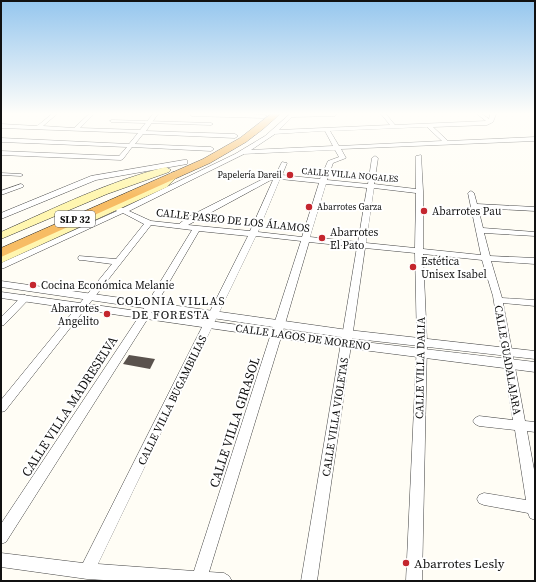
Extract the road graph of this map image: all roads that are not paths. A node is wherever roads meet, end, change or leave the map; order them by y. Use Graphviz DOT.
graph roads {
  1 [pos="20,141"];
  2 [pos="24,141"];
  3 [pos="135,141"];
  4 [pos="226,141"];
  5 [pos="238,141"];
  6 [pos="260,141"];
  7 [pos="333,141"];
  8 [pos="487,141"];
  9 [pos="447,143"];
  10 [pos="132,145"];
  11 [pos="337,148"];
  12 [pos="212,149"];
  13 [pos="244,152"];
  14 [pos="3,153"];
  15 [pos="419,156"];
  16 [pos="375,158"];
  17 [pos="184,162"];
  18 [pos="284,163"];
  19 [pos="170,173"];
  20 [pos="1,174"];
  21 [pos="22,175"];
  22 [pos="278,177"];
  23 [pos="323,181"];
  24 [pos="21,186"];
  25 [pos="370,186"];
  26 [pos="420,190"];
  27 [pos="1,193"];
  28 [pos="470,193"];
  29 [pos="474,207"];
  30 [pos="120,209"];
  31 [pos="535,209"];
  32 [pos="1,216"];
  33 [pos="150,223"];
  34 [pos="181,226"];
  35 [pos="197,228"];
  36 [pos="479,230"];
  37 [pos="253,234"];
  38 [pos="535,234"];
  39 [pos="1,236"];
  40 [pos="32,239"];
  41 [pos="305,239"];
  42 [pos="1,243"];
  43 [pos="362,245"];
  44 [pos="419,251"];
  45 [pos="17,252"];
  46 [pos="1,253"];
  47 [pos="82,258"];
  48 [pos="486,258"];
  49 [pos="1,259"];
  50 [pos="535,261"];
  51 [pos="118,262"];
  52 [pos="1,266"];
  53 [pos="1,284"];
  54 [pos="1,295"];
  55 [pos="25,298"];
  56 [pos="498,300"];
  57 [pos="87,302"];
  58 [pos="535,303"];
  59 [pos="147,310"];
  60 [pos="212,319"];
  61 [pos="1,323"];
  62 [pos="278,328"];
  63 [pos="348,339"];
  64 [pos="421,348"];
  65 [pos="507,352"];
  66 [pos="535,355"];
  67 [pos="511,364"];
  68 [pos="535,367"];
  69 [pos="1,408"];
  70 [pos="478,421"];
  71 [pos="519,425"];
  72 [pos="535,427"];
  73 [pos="484,499"];
  74 [pos="535,510"];
  75 [pos="1,537"];
  76 [pos="1,560"];
  77 [pos="88,571"];
  78 [pos="198,579"];
  79 [pos="224,581"];
  80 [pos="309,581"];
  81 [pos="414,581"];
  1 -- 14 [label="street"];
  2 -- 10 [label="street"];
  3 -- 10 [label="street"];
  4 -- 12 [label="highway, SLP 32"];
  5 -- 19 [label="highway, SLP 32"];
  6 -- 13 [label="street"];
  7 -- 11 [label="street"];
  8 -- 9 [label="street"];
  9 -- 11 [label="street"];
  10 -- 12 [label="street"];
  10 -- 14 [label="street"];
  11 -- 13 [label="street"];
  11 -- 23 [label="street, CALLE VILLA GIRASOL"];
  12 -- 17 [label="highway, SLP 32"];
  13 -- 30 [label="street"];
  15 -- 26 [label="street, CALLE VILLA DALIA"];
  16 -- 25 [label="street, CALLE VILLA VIOLETAS"];
  17 -- 19 [label="highway, SLP 32"];
  17 -- 32 [label="street"];
  18 -- 22 [label="street, CALLE VILLA BUGAMBILIAS"];
  19 -- 30 [label="main road"];
  19 -- 39 [label="main road"];
  19 -- 40 [label="highway, SLP 32"];
  19 -- 42 [label="highway, SLP 32"];
  20 -- 21 [label="street"];
  22 -- 23 [label="street, CALLE VILLA NOGALES"];
  22 -- 34 [label="street"];
  22 -- 37 [label="street, CALLE VILLA BUGAMBILIAS"];
  23 -- 25 [label="street, CALLE VILLA NOGALES"];
  23 -- 41 [label="street, CALLE VILLA GIRASOL"];
  24 -- 27 [label="street"];
  25 -- 26 [label="street, CALLE VILLA NOGALES"];
  25 -- 43 [label="street, CALLE VILLA VIOLETAS"];
  26 -- 44 [label="street, CALLE VILLA DALIA"];
  28 -- 29 [label="street, CALLE GUADALAJARA"];
  29 -- 31 [label="street"];
  29 -- 36 [label="street, CALLE GUADALAJARA"];
  30 -- 33 [label="street, CALLE PASEO DE LOS ÁLAMOS"];
  30 -- 45 [label="main road"];
  30 -- 52 [label="street"];
  33 -- 34 [label="street, CALLE PASEO DE LOS ÁLAMOS"];
  33 -- 51 [label="street"];
  34 -- 35 [label="street, CALLE PASEO DE LOS ÁLAMOS"];
  35 -- 37 [label="street, CALLE PASEO DE LOS ÁLAMOS"];
  35 -- 59 [label="street, CALLE VILLA MADRESELVA"];
  36 -- 38 [label="street"];
  36 -- 48 [label="street, CALLE GUADALAJARA"];
  37 -- 41 [label="street, CALLE PASEO DE LOS ÁLAMOS"];
  37 -- 60 [label="street, CALLE VILLA BUGAMBILIAS"];
  40 -- 45 [label="highway"];
  40 -- 46 [label="highway, SLP 32"];
  41 -- 43 [label="street, CALLE PASEO DE LOS ÁLAMOS"];
  41 -- 62 [label="street, CALLE VILLA GIRASOL"];
  43 -- 44 [label="street, CALLE PASEO DE LOS ÁLAMOS"];
  43 -- 63 [label="street, CALLE VILLA VIOLETAS"];
  44 -- 48 [label="street, CALLE PASEO DE LOS ÁLAMOS"];
  44 -- 64 [label="street, CALLE VILLA DALIA"];
  45 -- 49 [label="main road"];
  47 -- 51 [label="street"];
  48 -- 50 [label="street, CALLE PASEO DE LOS ÁLAMOS"];
  48 -- 56 [label="street, CALLE GUADALAJARA"];
  51 -- 57 [label="street"];
  53 -- 57 [label="street, CALLE LAGOS DE MORENO"];
  54 -- 55 [label="street, CALLE LAGOS DE MORENO"];
  55 -- 57 [label="street, CALLE LAGOS DE MORENO"];
  55 -- 61 [label="street"];
  56 -- 58 [label="street"];
  56 -- 65 [label="street, CALLE GUADALAJARA"];
  57 -- 59 [label="street, CALLE LAGOS DE MORENO"];
  57 -- 69 [label="street"];
  59 -- 60 [label="street, CALLE LAGOS DE MORENO"];
  59 -- 75 [label="street, CALLE VILLA MADRESELVA"];
  60 -- 62 [label="street, CALLE LAGOS DE MORENO"];
  60 -- 77 [label="street, CALLE VILLA BUGAMBILIAS"];
  62 -- 63 [label="street, CALLE LAGOS DE MORENO"];
  62 -- 78 [label="street, CALLE VILLA GIRASOL"];
  63 -- 64 [label="street, CALLE LAGOS DE MORENO"];
  63 -- 80 [label="street, CALLE VILLA VIOLETAS"];
  64 -- 65 [label="street, CALLE LAGOS DE MORENO"];
  64 -- 67 [label="street, CALLE LAGOS DE MORENO"];
  64 -- 81 [label="street, CALLE VILLA DALIA"];
  65 -- 66 [label="street, CALLE LAGOS DE MORENO"];
  65 -- 67 [label="street, CALLE GUADALAJARA"];
  67 -- 68 [label="street, CALLE LAGOS DE MORENO"];
  67 -- 71 [label="street, CALLE GUADALAJARA"];
  70 -- 71 [label="street"];
  71 -- 72 [label="street"];
  71 -- 74 [label="street, CALLE GUADALAJARA"];
  73 -- 74 [label="street"];
  76 -- 77 [label="street"];
  77 -- 78 [label="street"];
  78 -- 79 [label="street"];
}
